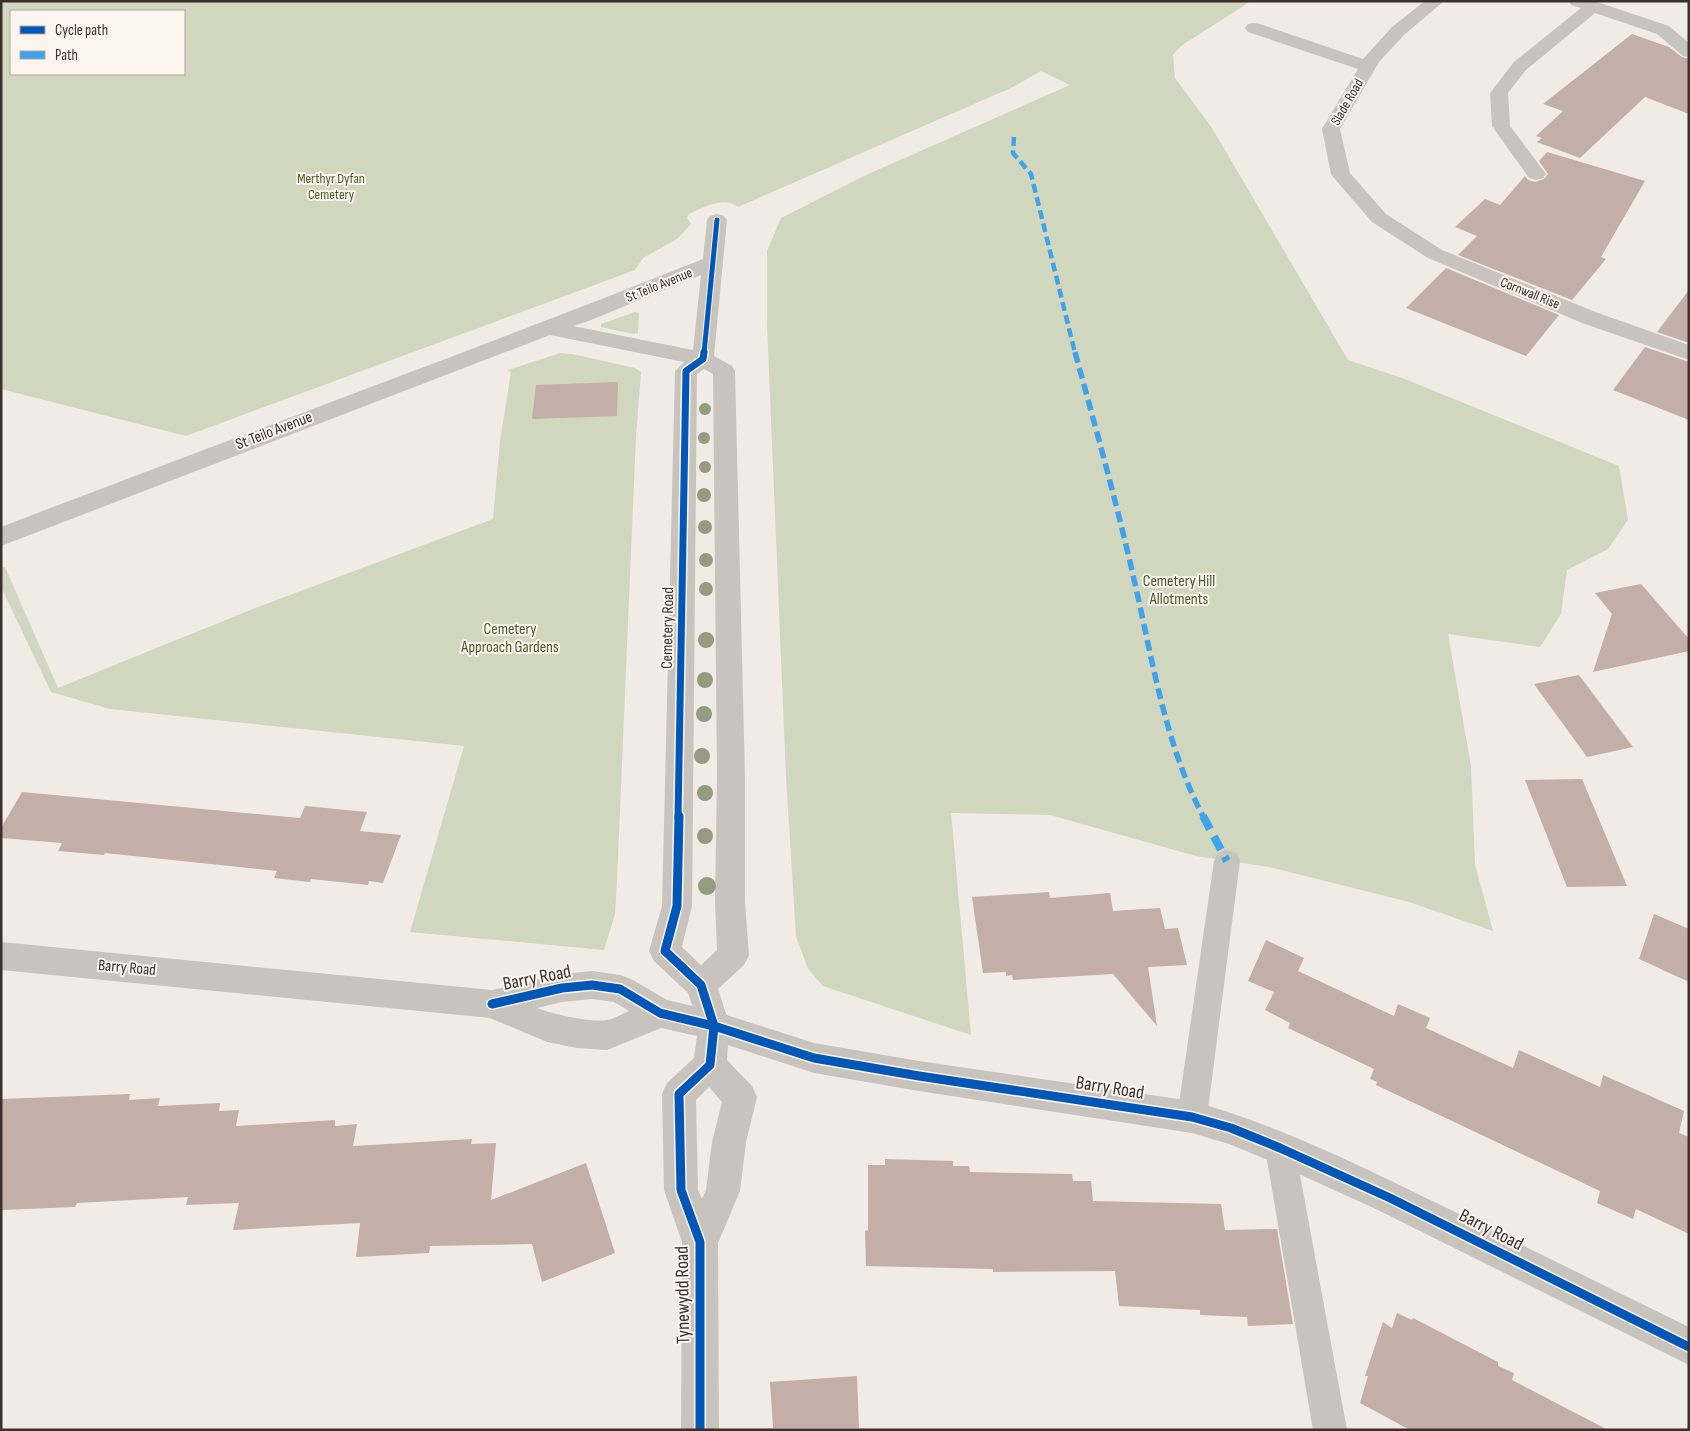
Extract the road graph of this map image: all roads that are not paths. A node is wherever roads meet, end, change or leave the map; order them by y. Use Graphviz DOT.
graph roads {
  1 [pos="1436,1"];
  2 [pos="1585,4"];
  3 [pos="1254,28"];
  4 [pos="1689,52"];
  5 [pos="1367,66"];
  6 [pos="1536,174"];
  7 [pos="1379,218"];
  8 [pos="717,220"];
  9 [pos="712,263"];
  10 [pos="548,328"];
  11 [pos="1689,353"];
  12 [pos="703,359"];
  13 [pos="1,537"];
  14 [pos="1226,862"];
  15 [pos="1,956"];
  16 [pos="701,985"];
  17 [pos="492,1004"];
  18 [pos="660,1012"];
  19 [pos="714,1026"];
  20 [pos="710,1065"];
  21 [pos="1192,1117"];
  22 [pos="1280,1148"];
  23 [pos="700,1242"];
  24 [pos="1689,1348"];
  25 [pos="700,1430"];
  26 [pos="1330,1430"];
  1 -- 5 [label="street, Slade Road"];
  2 -- 4 [label="street"];
  2 -- 6 [label="street"];
  3 -- 5 [label="street"];
  5 -- 7 [label="street, Slade Road"];
  7 -- 11 [label="street, Cornwall Rise"];
  8 -- 9 [label="street"];
  9 -- 10 [label="street, St Teilo Avenue"];
  9 -- 12 [label="street"];
  10 -- 12 [label="street"];
  10 -- 13 [label="street, St Teilo Avenue"];
  12 -- 16 [label="street"];
  12 -- 16 [label="street, Cemetery Road"];
  14 -- 21 [label="lane"];
  15 -- 17 [label="street, Barry Road"];
  16 -- 19 [label="street, Cemetery Road"];
  17 -- 18 [label="street, Barry Road"];
  17 -- 18 [label="street, Barry Road"];
  18 -- 19 [label="street, Barry Road"];
  19 -- 20 [label="street"];
  19 -- 21 [label="street, Barry Road"];
  20 -- 23 [label="street, Tynewydd Road"];
  20 -- 23 [label="street, Tynewydd Road"];
  21 -- 22 [label="street, Barry Road"];
  22 -- 24 [label="street, Barry Road"];
  22 -- 26 [label="lane"];
  23 -- 25 [label="street, Tynewydd Road"];
}
